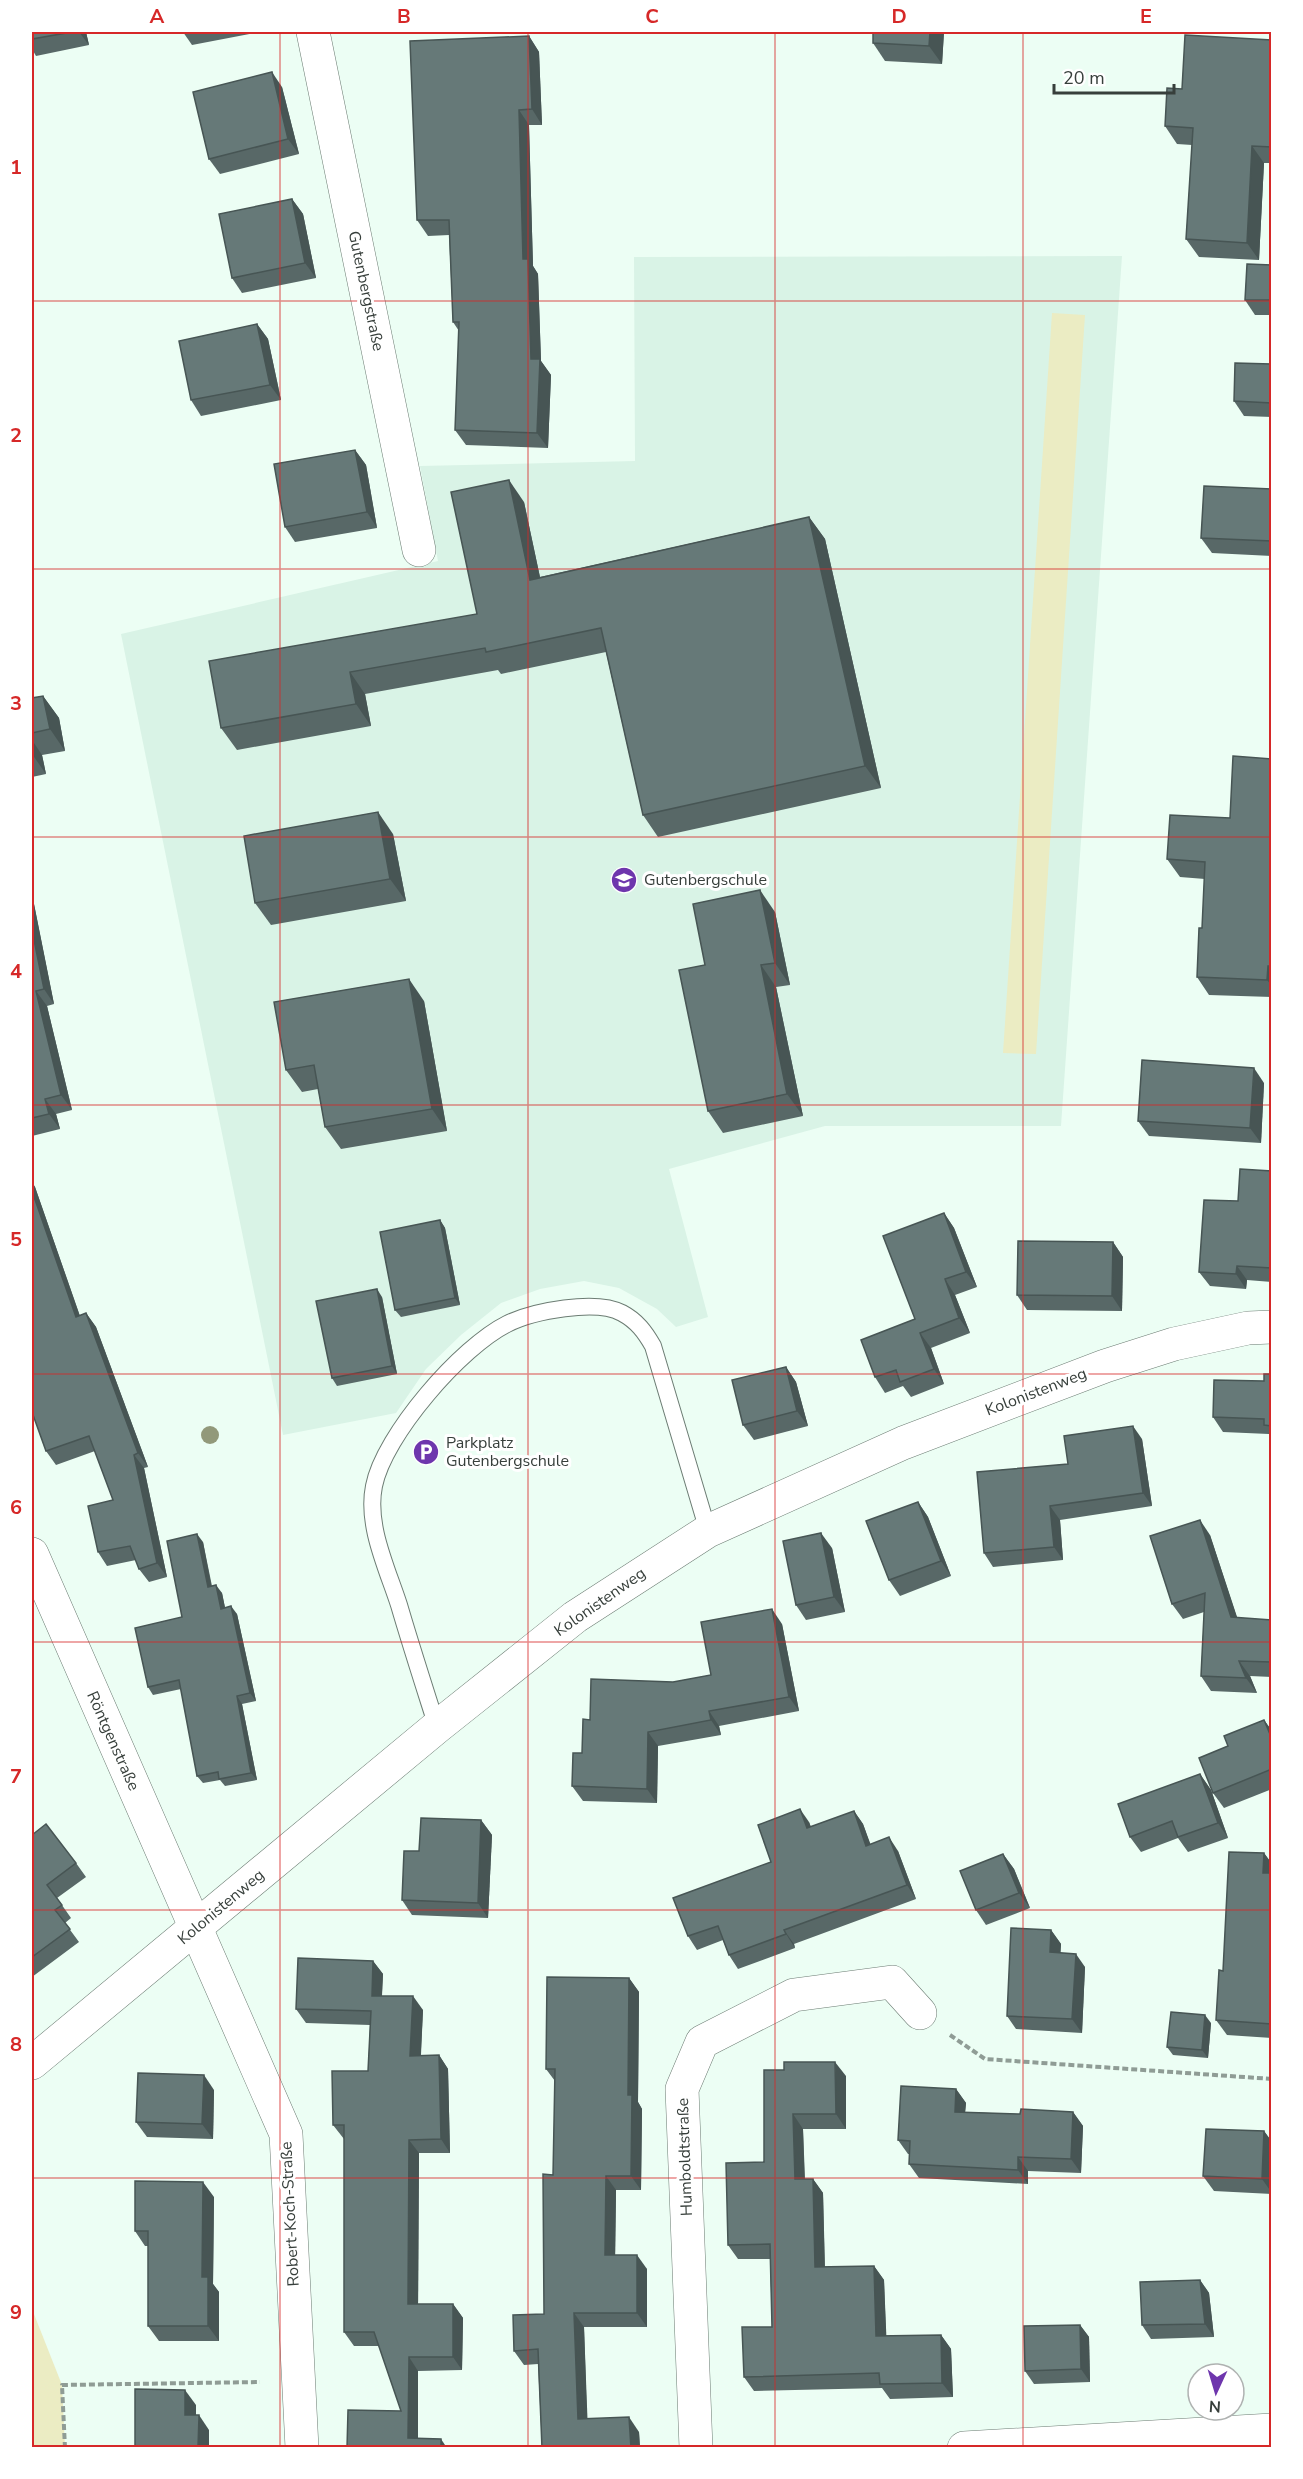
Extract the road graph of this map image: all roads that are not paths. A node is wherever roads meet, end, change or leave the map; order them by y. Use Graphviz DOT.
graph roads {
  1 [pos="313,32"];
  2 [pos="419,550"];
  3 [pos="1272,1327"];
  4 [pos="708,1531"];
  5 [pos="32,1554"];
  6 [pos="437,1727"];
  7 [pos="195,1928"];
  8 [pos="921,2013"];
  9 [pos="32,2063"];
  10 [pos="1272,2430"];
  11 [pos="302,2448"];
  12 [pos="696,2448"];
  13 [pos="964,2448"];
  1 -- 2 [label="street, Gutenbergstraße"];
  3 -- 4 [label="street, Kolonistenweg"];
  4 -- 6 [label="street, Kolonistenweg"];
  4 -- 6 [label="lane"];
  5 -- 7 [label="street, Röntgenstraße"];
  6 -- 7 [label="street, Kolonistenweg"];
  7 -- 9 [label="street, Kolonistenweg"];
  7 -- 11 [label="street, Robert-Koch-Straße"];
  8 -- 12 [label="street, Humboldtstraße"];
  10 -- 13 [label="street"];
}
